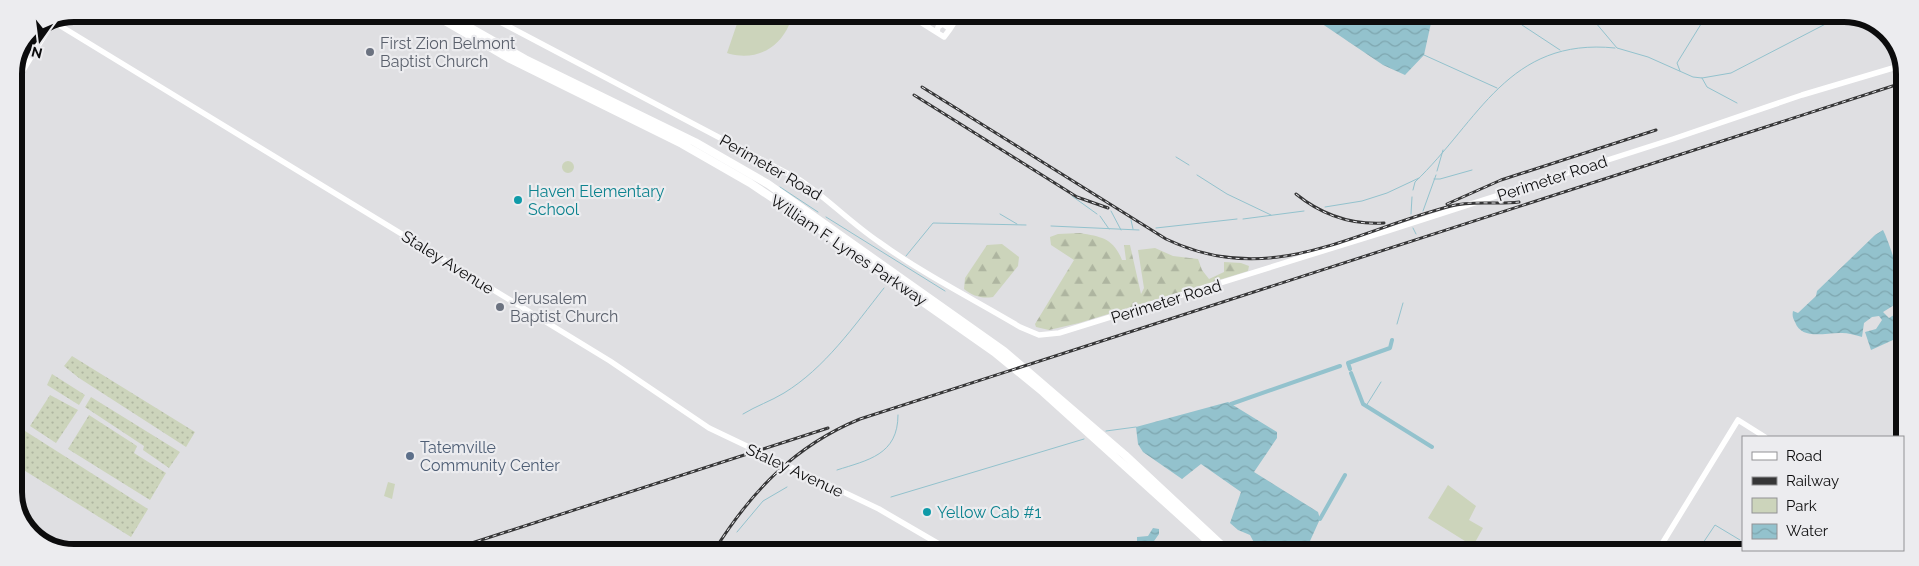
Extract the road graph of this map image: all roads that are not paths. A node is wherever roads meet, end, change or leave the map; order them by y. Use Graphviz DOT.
graph roads {
  1 [pos="446,22"];
  2 [pos="460,22"];
  3 [pos="500,22"];
  4 [pos="921,22"];
  5 [pos="941,22"];
  6 [pos="954,22"];
  7 [pos="943,24"];
  8 [pos="58,25"];
  9 [pos="950,29"];
  10 [pos="48,30"];
  11 [pos="937,32"];
  12 [pos="1895,67"];
  13 [pos="23,71"];
  14 [pos="1047,391"];
  15 [pos="1763,436"];
  16 [pos="939,544"];
  17 [pos="1211,544"];
  18 [pos="1220,544"];
  19 [pos="1662,544"];
  1 -- 14 [label="highway, William F. Lynes Parkway"];
  2 -- 14 [label="highway, William F. Lynes Parkway"];
  3 -- 12 [label="street, Perimeter Road"];
  4 -- 11 [label="street"];
  5 -- 7 [label="street"];
  6 -- 9 [label="street"];
  7 -- 9 [label="street"];
  7 -- 11 [label="street"];
  8 -- 16 [label="street, Staley Avenue"];
  9 -- 11 [label="street"];
  10 -- 13 [label="street"];
  14 -- 17 [label="highway, William F. Lynes Parkway"];
  14 -- 18 [label="highway, William F. Lynes Parkway"];
  15 -- 19 [label="street"];
}
